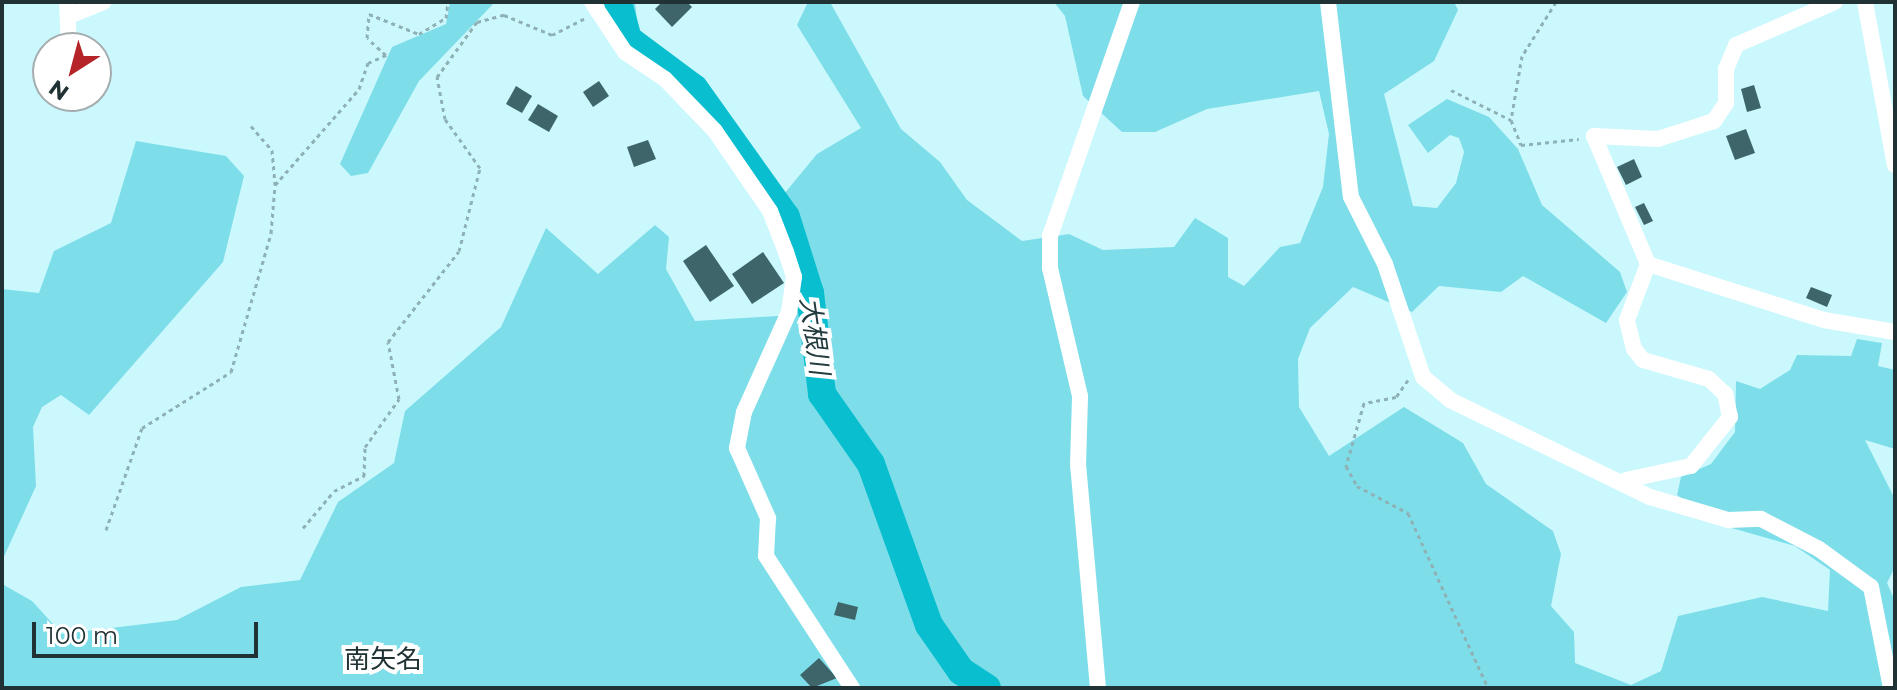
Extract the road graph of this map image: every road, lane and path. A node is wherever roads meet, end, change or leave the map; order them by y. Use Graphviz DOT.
graph roads {
  1 [pos="103,2"];
  2 [pos="448,2"];
  3 [pos="1132,2"];
  4 [pos="1328,2"];
  5 [pos="1556,2"];
  6 [pos="1835,2"];
  7 [pos="1865,2"];
  8 [pos="594,5"];
  9 [pos="68,9"];
  10 [pos="69,32"];
  11 [pos="1451,90"];
  12 [pos="1511,120"];
  13 [pos="251,126"];
  14 [pos="1594,136"];
  15 [pos="1895,165"];
  16 [pos="275,185"];
  17 [pos="1648,264"];
  18 [pos="1895,332"];
  19 [pos="1415,363"];
  20 [pos="1626,480"];
  21 [pos="303,528"];
  22 [pos="106,530"];
  23 [pos="852,688"];
  24 [pos="1098,688"];
  25 [pos="1488,688"];
  26 [pos="1891,688"];
  1 -- 9 [label="street"];
  2 -- 16 [label="path"];
  3 -- 24 [label="street"];
  4 -- 19 [label="street"];
  5 -- 12 [label="path"];
  6 -- 14 [label="street"];
  7 -- 15 [label="street"];
  8 -- 21 [label="path"];
  8 -- 23 [label="street"];
  9 -- 10 [label="street"];
  11 -- 12 [label="path"];
  12 -- 14 [label="path"];
  13 -- 16 [label="path"];
  14 -- 17 [label="street"];
  16 -- 22 [label="path"];
  17 -- 18 [label="street"];
  17 -- 20 [label="street"];
  19 -- 20 [label="street"];
  19 -- 25 [label="path"];
  20 -- 26 [label="street"];
}
